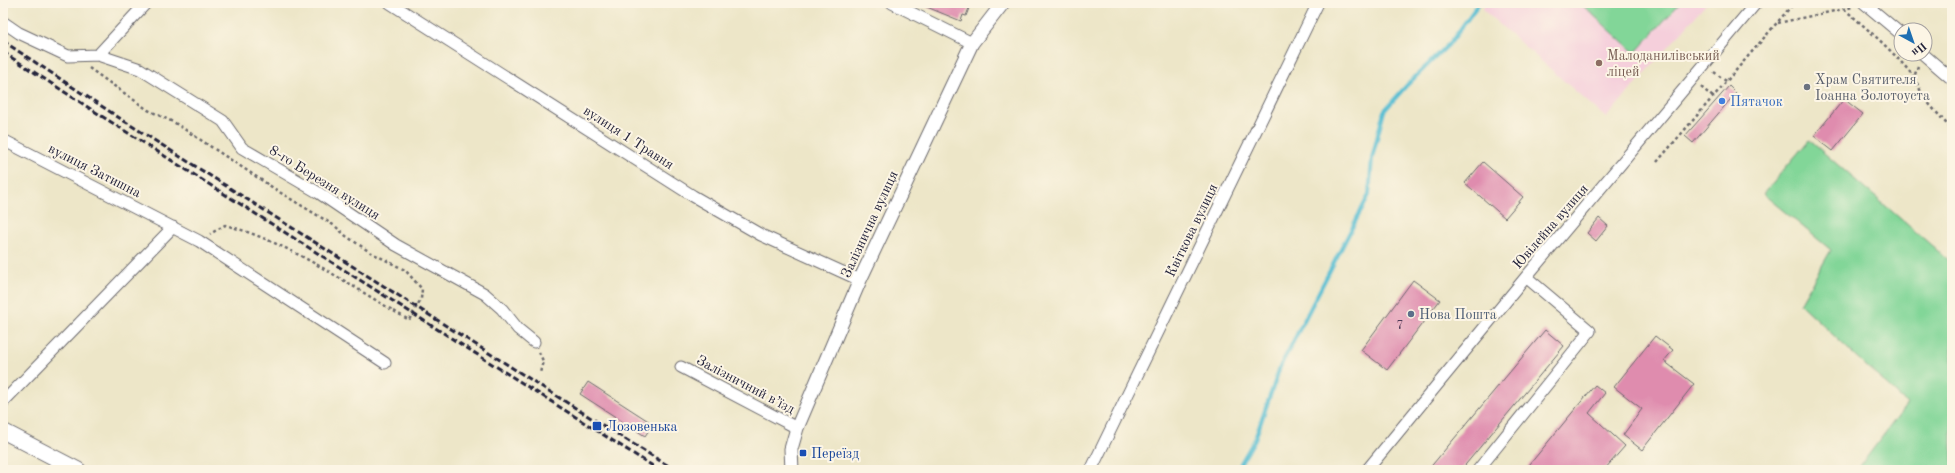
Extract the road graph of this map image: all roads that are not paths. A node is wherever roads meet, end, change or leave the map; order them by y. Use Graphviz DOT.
graph roads {
  1 [pos="146,3"];
  2 [pos="390,3"];
  3 [pos="892,3"];
  4 [pos="1003,3"];
  5 [pos="1318,3"];
  6 [pos="1756,3"];
  7 [pos="1864,4"];
  8 [pos="3,22"];
  9 [pos="1893,28"];
  10 [pos="972,43"];
  11 [pos="98,55"];
  12 [pos="1929,62"];
  13 [pos="1952,79"];
  14 [pos="3,140"];
  15 [pos="173,227"];
  16 [pos="1526,277"];
  17 [pos="860,280"];
  18 [pos="534,342"];
  19 [pos="385,363"];
  20 [pos="681,367"];
  21 [pos="3,402"];
  22 [pos="796,428"];
  23 [pos="3,430"];
  24 [pos="78,470"];
  25 [pos="792,470"];
  26 [pos="1091,470"];
  27 [pos="1368,470"];
  28 [pos="1478,470"];
  1 -- 11 [label="street"];
  2 -- 17 [label="street, вулиця 1 Травня"];
  3 -- 10 [label="street"];
  4 -- 10 [label="street, Залізнична вулиця"];
  5 -- 26 [label="street, Квіткова вулиця"];
  6 -- 16 [label="street, Ювілейна вулиця"];
  7 -- 9 [label="street"];
  8 -- 11 [label="street"];
  10 -- 17 [label="street, Залізнична вулиця"];
  11 -- 18 [label="street, 8-го Березня вулиця"];
  12 -- 13 [label="street"];
  14 -- 15 [label="street, вулиця Затишна"];
  15 -- 19 [label="street, вулиця Затишна"];
  15 -- 21 [label="street"];
  16 -- 27 [label="street, Ювілейна вулиця"];
  16 -- 28 [label="street"];
  17 -- 22 [label="street, Залізнична вулиця"];
  20 -- 22 [label="street, Залізничний в’їзд"];
  22 -- 25 [label="street, Залізнична вулиця"];
  23 -- 24 [label="main road"];
}
